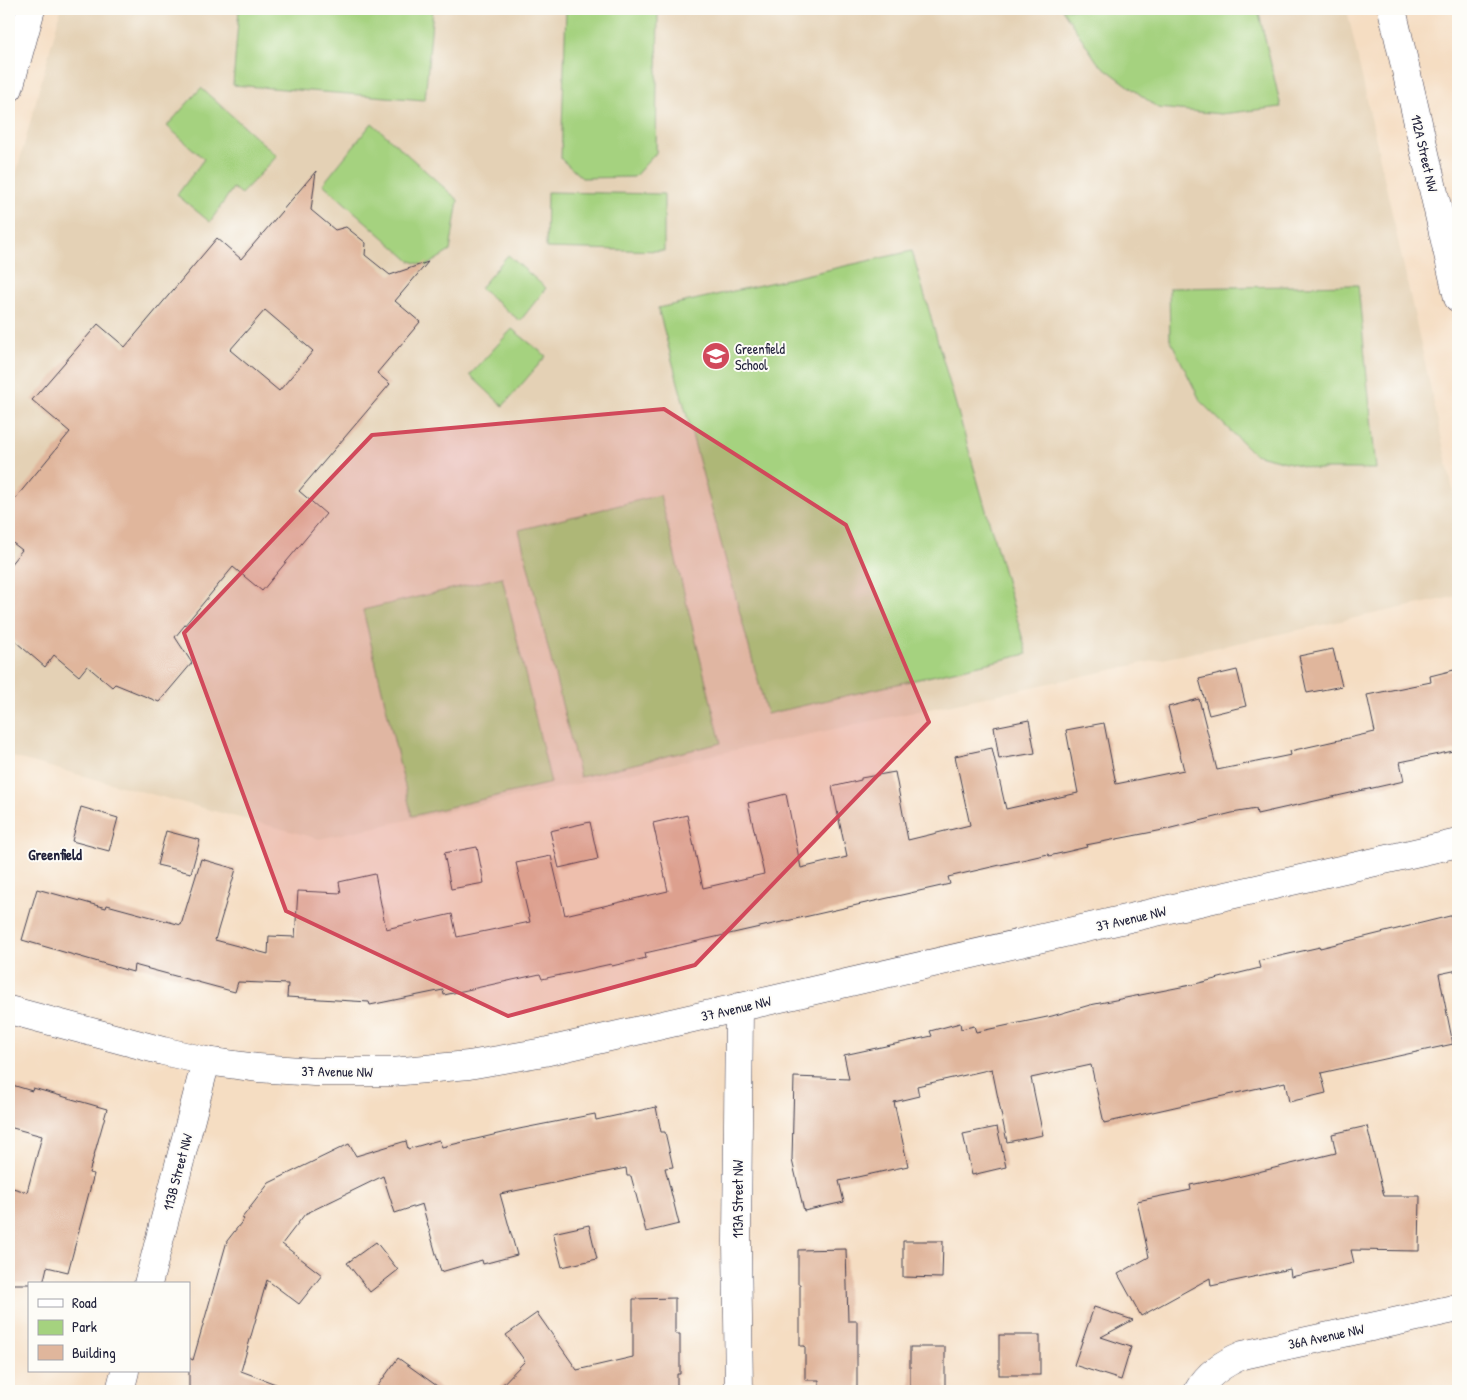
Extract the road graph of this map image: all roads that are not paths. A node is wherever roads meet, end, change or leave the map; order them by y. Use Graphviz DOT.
graph roads {
  1 [pos="31,9"];
  2 [pos="1392,9"];
  3 [pos="10,78"];
  4 [pos="1458,298"];
  5 [pos="1458,843"];
  6 [pos="739,1007"];
  7 [pos="9,1010"];
  8 [pos="206,1061"];
  9 [pos="149,1282"];
  10 [pos="1458,1308"];
  11 [pos="125,1372"];
  12 [pos="1200,1387"];
  13 [pos="120,1391"];
  14 [pos="739,1391"];
  1 -- 3 [label="street"];
  2 -- 4 [label="street, 112A Street NW"];
  5 -- 6 [label="street, 37 Avenue NW"];
  6 -- 8 [label="street, 37 Avenue NW"];
  6 -- 14 [label="street, 113A Street NW"];
  7 -- 8 [label="street, 37 Avenue NW"];
  8 -- 9 [label="street, 113B Street NW"];
  10 -- 12 [label="street, 36A Avenue NW"];
  11 -- 13 [label="street"];
}
